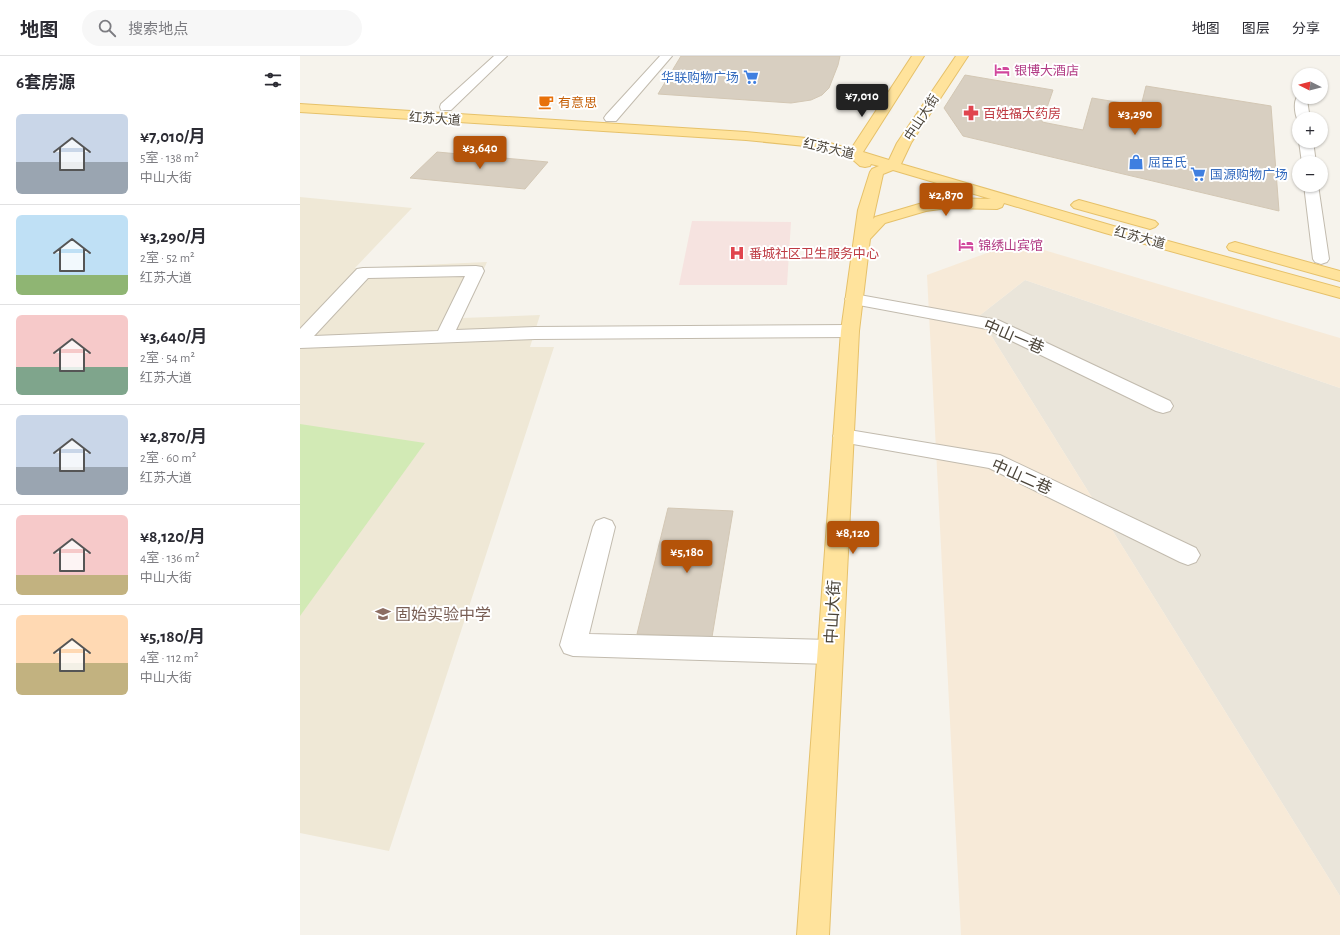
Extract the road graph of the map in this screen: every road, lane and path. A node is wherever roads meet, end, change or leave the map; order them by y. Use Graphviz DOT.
graph roads {
  1 [pos="501,56"];
  2 [pos="666,56"];
  3 [pos="918,56"];
  4 [pos="962,56"];
  5 [pos="300,98"];
  6 [pos="300,108"];
  7 [pos="446,108"];
  8 [pos="611,118"];
  9 [pos="858,149"];
  10 [pos="889,164"];
  11 [pos="1009,186"];
  12 [pos="1313,192"];
  13 [pos="1062,200"];
  14 [pos="1029,205"];
  15 [pos="1162,228"];
  16 [pos="862,238"];
  17 [pos="1224,244"];
  18 [pos="1321,259"];
  19 [pos="1340,276"];
  20 [pos="1340,293"];
  21 [pos="854,299"];
  22 [pos="850,331"];
  23 [pos="445,335"];
  24 [pos="300,341"];
  25 [pos="1163,406"];
  26 [pos="843,436"];
  27 [pos="604,527"];
  28 [pos="1188,555"];
  29 [pos="830,652"];
  30 [pos="813,935"];
  1 -- 7 [label="lane"];
  2 -- 8 [label="lane"];
  3 -- 9 [label="main road"];
  4 -- 10 [label="main road, 中山大街"];
  5 -- 7 [label="main road, 红苏大道"];
  6 -- 9 [label="main road, 红苏大道"];
  7 -- 8 [label="main road, 红苏大道"];
  8 -- 9 [label="main road, 红苏大道"];
  9 -- 10 [label="main road, 红苏大道"];
  10 -- 11 [label="main road, 红苏大道"];
  10 -- 14 [label="main road, 红苏大道"];
  10 -- 16 [label="main road, 中山大街"];
  12 -- 18 [label="lane"];
  13 -- 15 [label="main road, 红苏大道"];
  14 -- 16 [label="main road"];
  14 -- 20 [label="main road, 红苏大道"];
  16 -- 21 [label="main road, 中山大街"];
  17 -- 19 [label="main road"];
  21 -- 22 [label="main road, 中山大街"];
  21 -- 25 [label="lane, 中山一巷"];
  22 -- 23 [label="lane"];
  22 -- 26 [label="main road, 中山大街"];
  23 -- 24 [label="lane"];
  23 -- 24 [label="lane"];
  26 -- 28 [label="lane, 中山二巷"];
  26 -- 29 [label="main road, 中山大街"];
  27 -- 29 [label="lane"];
  29 -- 30 [label="main road, 中山大街"];
}
